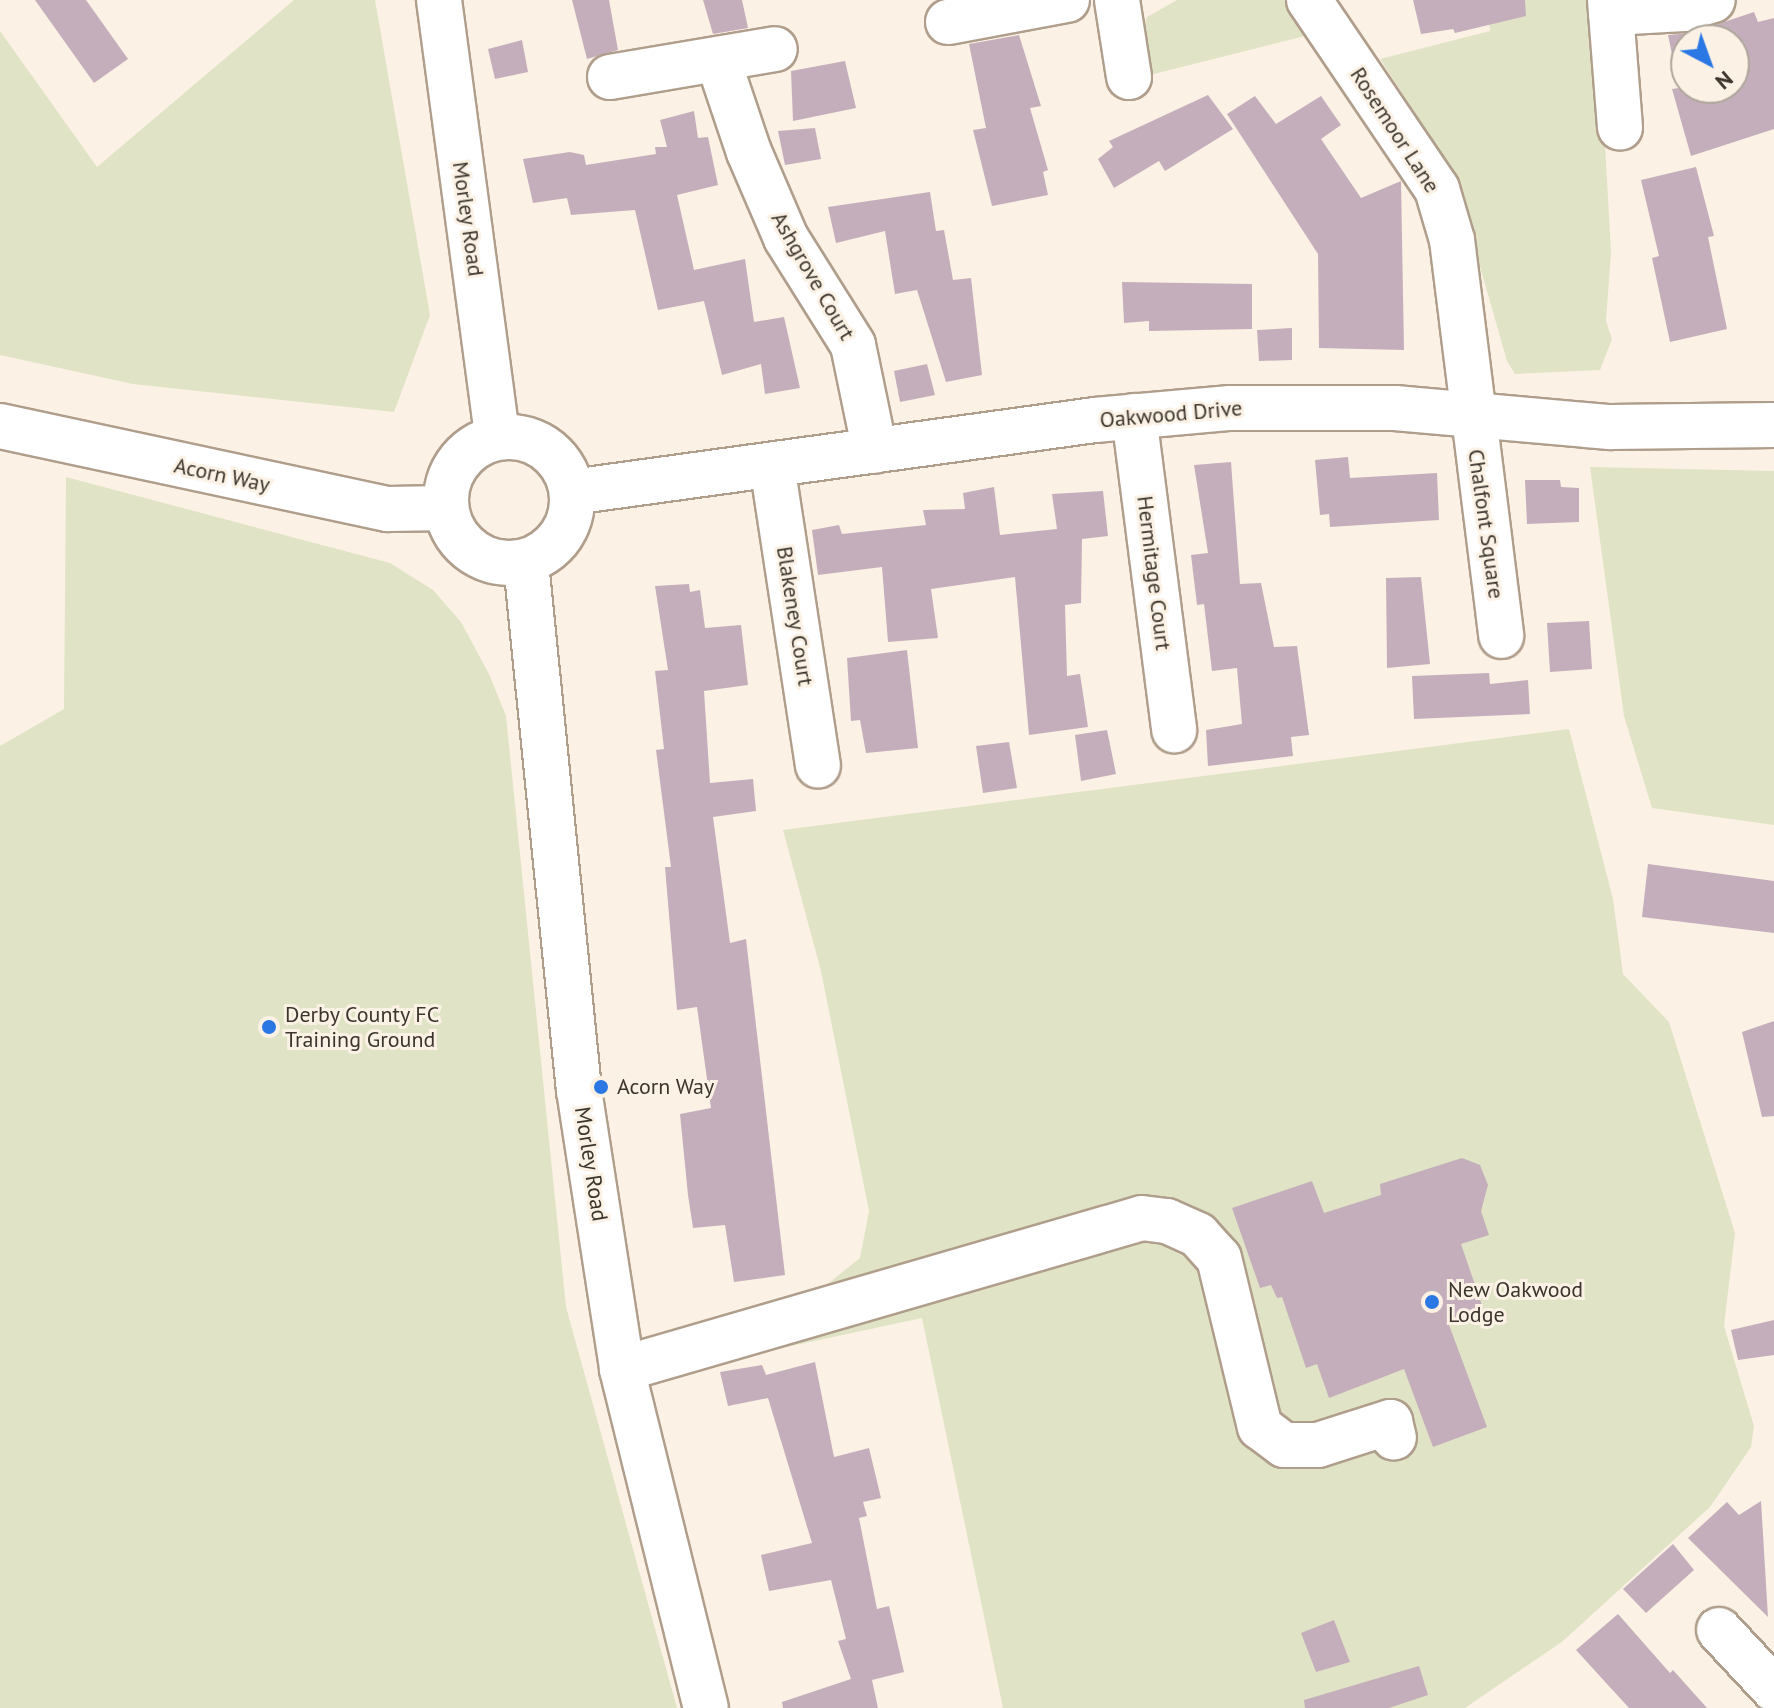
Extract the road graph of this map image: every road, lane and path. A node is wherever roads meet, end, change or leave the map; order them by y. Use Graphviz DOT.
graph roads {
  1 [pos="439,0"];
  2 [pos="1067,0"];
  3 [pos="1117,0"];
  4 [pos="1309,0"];
  5 [pos="1713,0"];
  6 [pos="1611,6"];
  7 [pos="948,22"];
  8 [pos="775,49"];
  9 [pos="718,60"];
  10 [pos="610,77"];
  11 [pos="1129,77"];
  12 [pos="1620,128"];
  13 [pos="1471,413"];
  14 [pos="1134,416"];
  15 [pos="1774,425"];
  16 [pos="0,426"];
  17 [pos="497,437"];
  18 [pos="875,451"];
  19 [pos="772,465"];
  20 [pos="572,492"];
  21 [pos="446,508"];
  22 [pos="526,563"];
  23 [pos="1501,636"];
  24 [pos="1174,730"];
  25 [pos="818,766"];
  26 [pos="622,1369"];
  27 [pos="1394,1438"];
  28 [pos="1719,1630"];
  29 [pos="1774,1689"];
  30 [pos="706,1708"];
  1 -- 17 [label="street, Morley Road"];
  2 -- 7 [label="street"];
  3 -- 11 [label="street"];
  4 -- 13 [label="street, Rosemoor Lane"];
  5 -- 6 [label="street"];
  6 -- 12 [label="street"];
  8 -- 9 [label="street"];
  9 -- 10 [label="street"];
  9 -- 18 [label="street, Ashgrove Court"];
  13 -- 14 [label="street, Oakwood Drive"];
  13 -- 15 [label="street, Oakwood Drive"];
  13 -- 23 [label="street, Chalfont Square"];
  14 -- 18 [label="street, Oakwood Drive"];
  14 -- 24 [label="street, Hermitage Court"];
  16 -- 21 [label="street, Acorn Way"];
  17 -- 20 [label="street"];
  17 -- 21 [label="street"];
  18 -- 19 [label="street, Oakwood Drive"];
  19 -- 20 [label="street, Oakwood Drive"];
  19 -- 25 [label="street, Blakeney Court"];
  20 -- 22 [label="street"];
  21 -- 22 [label="street"];
  22 -- 26 [label="street, Morley Road"];
  26 -- 27 [label="street"];
  26 -- 30 [label="street, Morley Road"];
  28 -- 29 [label="street"];
}
